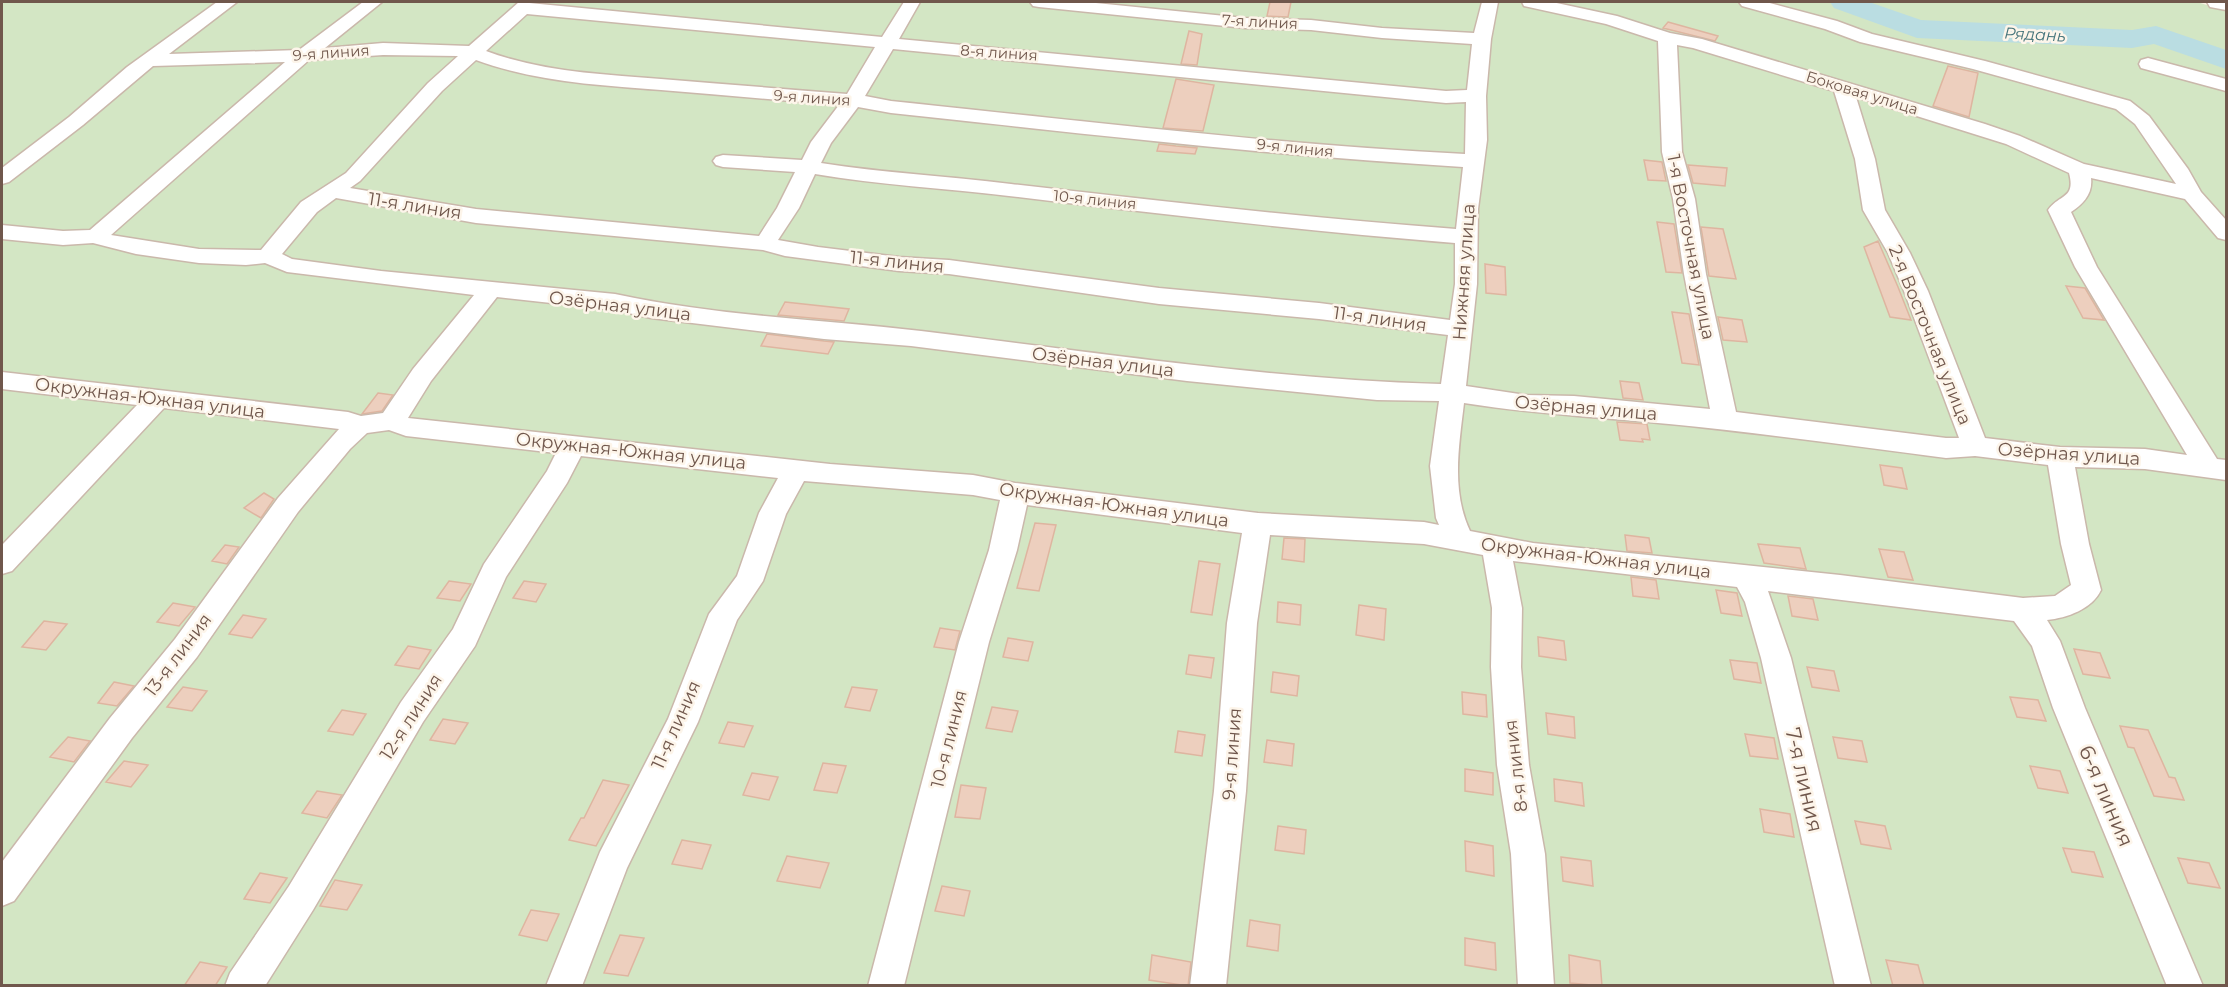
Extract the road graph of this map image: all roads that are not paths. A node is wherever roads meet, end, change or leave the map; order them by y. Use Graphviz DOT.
graph roads {
  1 [pos="228,2"];
  2 [pos="373,2"];
  3 [pos="912,2"];
  4 [pos="1038,2"];
  5 [pos="1490,2"];
  6 [pos="1530,2"];
  7 [pos="1748,2"];
  8 [pos="2218,2"];
  9 [pos="2226,4"];
  10 [pos="526,5"];
  11 [pos="1666,38"];
  12 [pos="1482,39"];
  13 [pos="888,43"];
  14 [pos="473,52"];
  15 [pos="305,54"];
  16 [pos="152,60"];
  17 [pos="2148,64"];
  18 [pos="2226,85"];
  19 [pos="1843,88"];
  20 [pos="1476,96"];
  21 [pos="853,100"];
  22 [pos="723,161"];
  23 [pos="1474,161"];
  24 [pos="809,167"];
  25 [pos="2078,169"];
  26 [pos="2,178"];
  27 [pos="335,192"];
  28 [pos="2192,194"];
  29 [pos="2,232"];
  30 [pos="2226,232"];
  31 [pos="96,236"];
  32 [pos="1467,237"];
  33 [pos="765,243"];
  34 [pos="268,256"];
  35 [pos="491,290"];
  36 [pos="1461,329"];
  37 [pos="2,380"];
  38 [pos="1453,393"];
  39 [pos="159,398"];
  40 [pos="1724,420"];
  41 [pos="391,421"];
  42 [pos="360,425"];
  43 [pos="573,445"];
  44 [pos="1975,446"];
  45 [pos="2060,457"];
  46 [pos="792,469"];
  47 [pos="2217,469"];
  48 [pos="1015,493"];
  49 [pos="1258,524"];
  50 [pos="1460,540"];
  51 [pos="1496,547"];
  52 [pos="2,563"];
  53 [pos="1746,577"];
  54 [pos="2023,610"];
  55 [pos="2,889"];
  56 [pos="243,986"];
  57 [pos="564,986"];
  58 [pos="886,986"];
  59 [pos="1208,986"];
  60 [pos="1536,986"];
  61 [pos="1853,986"];
  62 [pos="2185,986"];
  1 -- 16 [label="street"];
  2 -- 15 [label="street"];
  3 -- 13 [label="street"];
  4 -- 12 [label="street, 7-я линия"];
  5 -- 12 [label="street, Нижняя улица"];
  6 -- 11 [label="street, Боковая улица"];
  7 -- 28 [label="street"];
  8 -- 9 [label="street"];
  10 -- 13 [label="street, 8-я линия"];
  10 -- 14 [label="street"];
  11 -- 19 [label="street, Боковая улица"];
  11 -- 40 [label="street, 1-я Восточная улица"];
  12 -- 20 [label="street, Нижняя улица"];
  13 -- 20 [label="street, 8-я линия"];
  13 -- 21 [label="street"];
  14 -- 15 [label="street, 9-я линия"];
  14 -- 21 [label="street, 9-я линия"];
  14 -- 27 [label="street"];
  15 -- 16 [label="street, 9-я линия"];
  15 -- 31 [label="street"];
  16 -- 26 [label="street"];
  17 -- 18 [label="street"];
  19 -- 25 [label="street, Боковая улица"];
  19 -- 44 [label="street, 2-я Восточная улица"];
  20 -- 23 [label="street, Нижняя улица"];
  21 -- 23 [label="street, 9-я линия"];
  21 -- 24 [label="street"];
  22 -- 24 [label="street, 10-я линия"];
  23 -- 32 [label="street, Нижняя улица"];
  24 -- 32 [label="street, 10-я линия"];
  24 -- 33 [label="street"];
  25 -- 28 [label="street, Боковая улица"];
  25 -- 47 [label="street"];
  27 -- 33 [label="street, 11-я линия"];
  27 -- 34 [label="street"];
  28 -- 30 [label="street"];
  29 -- 31 [label="street, Озёрная улица"];
  31 -- 34 [label="street, Озёрная улица"];
  32 -- 36 [label="street, Нижняя улица"];
  33 -- 36 [label="street, 11-я линия"];
  34 -- 35 [label="street, Озёрная улица"];
  35 -- 38 [label="street, Озёрная улица"];
  35 -- 41 [label="street"];
  36 -- 38 [label="street, Нижняя улица"];
  37 -- 39 [label="street, Окружная-Южная улица"];
  38 -- 40 [label="street, Озёрная улица"];
  38 -- 50 [label="street, Нижняя улица"];
  39 -- 42 [label="street, Окружная-Южная улица"];
  39 -- 52 [label="street"];
  40 -- 44 [label="street, Озёрная улица"];
  41 -- 42 [label="street, Окружная-Южная улица"];
  41 -- 43 [label="street, Окружная-Южная улица"];
  42 -- 55 [label="street, 13-я линия"];
  43 -- 46 [label="street, Окружная-Южная улица"];
  43 -- 56 [label="street, 12-я линия"];
  44 -- 45 [label="street, Озёрная улица"];
  45 -- 47 [label="street, Озёрная улица"];
  45 -- 54 [label="street, Окружная-Южная улица"];
  46 -- 48 [label="street, Окружная-Южная улица"];
  46 -- 57 [label="street, 11-я линия"];
  48 -- 49 [label="street, Окружная-Южная улица"];
  48 -- 58 [label="street, 10-я линия"];
  49 -- 50 [label="street, Окружная-Южная улица"];
  49 -- 59 [label="street, 9-я линия"];
  50 -- 51 [label="street, Окружная-Южная улица"];
  51 -- 53 [label="street, Окружная-Южная улица"];
  51 -- 60 [label="street, 8-я линия"];
  53 -- 54 [label="street, Окружная-Южная улица"];
  53 -- 61 [label="street, 7-я линия"];
  54 -- 62 [label="street, 6-я линия"];
}
